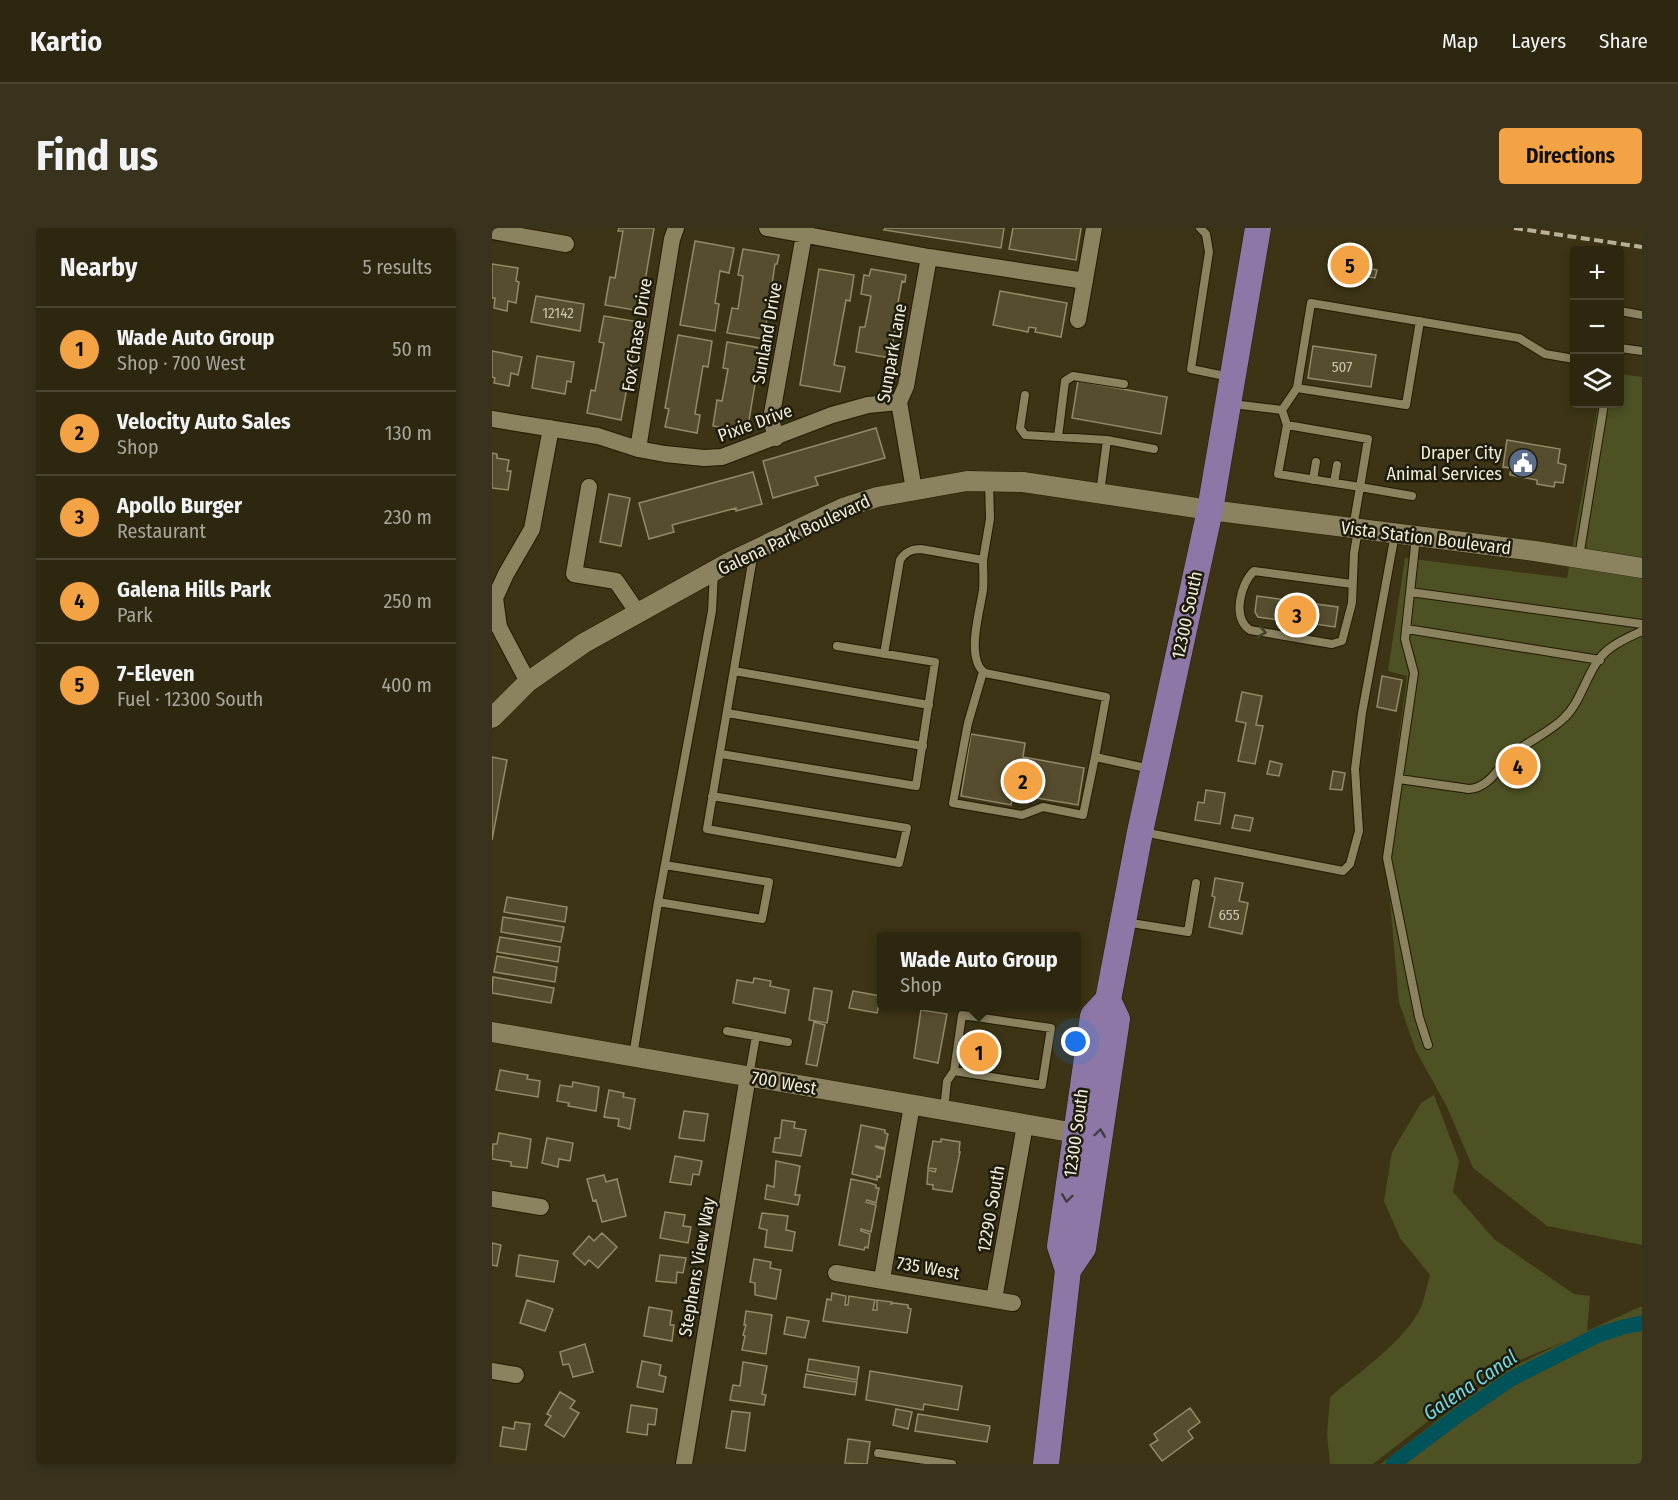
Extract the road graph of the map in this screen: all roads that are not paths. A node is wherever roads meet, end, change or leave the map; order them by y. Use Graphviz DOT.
graph roads {
  1 [pos="676,228"];
  2 [pos="767,228"];
  3 [pos="1094,228"];
  4 [pos="1200,228"];
  5 [pos="1258,228"];
  6 [pos="492,231"];
  7 [pos="804,235"];
  8 [pos="566,244"];
  9 [pos="929,257"];
  10 [pos="1085,281"];
  11 [pos="1624,312"];
  12 [pos="1642,315"];
  13 [pos="1078,320"];
  14 [pos="1420,321"];
  15 [pos="1624,349"];
  16 [pos="1642,351"];
  17 [pos="1570,358"];
  18 [pos="1233,377"];
  19 [pos="1124,384"];
  20 [pos="1296,388"];
  21 [pos="1025,394"];
  22 [pos="899,402"];
  23 [pos="1228,404"];
  24 [pos="1603,408"];
  25 [pos="1282,410"];
  26 [pos="492,419"];
  27 [pos="1287,425"];
  28 [pos="551,428"];
  29 [pos="1321,431"];
  30 [pos="1058,437"];
  31 [pos="776,438"];
  32 [pos="1107,440"];
  33 [pos="1320,441"];
  34 [pos="638,449"];
  35 [pos="1154,449"];
  36 [pos="1316,462"];
  37 [pos="1337,465"];
  38 [pos="1313,480"];
  39 [pos="989,482"];
  40 [pos="1334,483"];
  41 [pos="1360,487"];
  42 [pos="589,488"];
  43 [pos="914,490"];
  44 [pos="1100,493"];
  45 [pos="1412,496"];
  46 [pos="1210,510"];
  47 [pos="1356,529"];
  48 [pos="1395,534"];
  49 [pos="1416,537"];
  50 [pos="754,550"];
  51 [pos="1579,558"];
  52 [pos="982,560"];
  53 [pos="1642,568"];
  54 [pos="714,571"];
  55 [pos="1352,584"];
  56 [pos="1410,592"];
  57 [pos="494,597"];
  58 [pos="638,613"];
  59 [pos="1642,624"];
  60 [pos="1407,629"];
  61 [pos="1642,631"];
  62 [pos="837,646"];
  63 [pos="884,654"];
  64 [pos="1600,660"];
  65 [pos="734,670"];
  66 [pos="983,672"];
  67 [pos="528,682"];
  68 [pos="929,705"];
  69 [pos="727,713"];
  70 [pos="492,717"];
  71 [pos="923,746"];
  72 [pos="721,754"];
  73 [pos="1095,757"];
  74 [pos="1153,770"];
  75 [pos="1399,779"];
  76 [pos="712,796"];
  77 [pos="1140,832"];
  78 [pos="665,865"];
  79 [pos="1196,883"];
  80 [pos="658,902"];
  81 [pos="1122,921"];
  82 [pos="1108,1000"];
  83 [pos="727,1031"];
  84 [pos="492,1032"];
  85 [pos="756,1036"];
  86 [pos="788,1042"];
  87 [pos="1428,1045"];
  88 [pos="633,1057"];
  89 [pos="954,1071"];
  90 [pos="748,1076"];
  91 [pos="912,1105"];
  92 [pos="944,1111"];
  93 [pos="1025,1125"];
  94 [pos="1076,1133"];
  95 [pos="492,1199"];
  96 [pos="541,1207"];
  97 [pos="1068,1270"];
  98 [pos="836,1273"];
  99 [pos="882,1279"];
  100 [pos="994,1299"];
  101 [pos="1013,1303"];
  102 [pos="492,1371"];
  103 [pos="516,1376"];
  104 [pos="878,1453"];
  105 [pos="684,1464"];
  106 [pos="952,1464"];
  107 [pos="1046,1464"];
  1 -- 34 [label="street, Fox Chase Drive"];
  2 -- 7 [label="street"];
  3 -- 10 [label="street"];
  4 -- 18 [label="lane"];
  5 -- 18 [label="main road, 12300 South"];
  6 -- 8 [label="street"];
  7 -- 9 [label="street"];
  7 -- 31 [label="street, Sunland Drive"];
  9 -- 10 [label="street"];
  9 -- 22 [label="street, Sunpark Lane"];
  10 -- 13 [label="street"];
  11 -- 12 [label="lane"];
  14 -- 17 [label="lane"];
  14 -- 20 [label="lane"];
  14 -- 20 [label="lane"];
  15 -- 16 [label="lane"];
  18 -- 23 [label="main road, 12300 South"];
  19 -- 30 [label="lane"];
  20 -- 25 [label="lane"];
  21 -- 30 [label="lane"];
  22 -- 31 [label="street, Pixie Drive"];
  22 -- 43 [label="street, Sunpark Lane"];
  23 -- 25 [label="lane"];
  23 -- 46 [label="main road, 12300 South"];
  24 -- 51 [label="lane"];
  25 -- 27 [label="lane"];
  26 -- 28 [label="street, Pixie Drive"];
  27 -- 29 [label="lane"];
  27 -- 38 [label="lane"];
  28 -- 34 [label="street, Pixie Drive"];
  28 -- 57 [label="street"];
  29 -- 33 [label="lane"];
  29 -- 41 [label="lane"];
  30 -- 32 [label="lane"];
  31 -- 34 [label="street, Pixie Drive"];
  32 -- 35 [label="lane"];
  32 -- 44 [label="lane"];
  36 -- 38 [label="lane"];
  37 -- 40 [label="lane"];
  38 -- 40 [label="lane"];
  39 -- 43 [label="street, Galena Park Boulevard"];
  39 -- 44 [label="street, Galena Park Boulevard"];
  39 -- 52 [label="lane"];
  40 -- 41 [label="lane"];
  41 -- 45 [label="lane"];
  41 -- 47 [label="lane"];
  42 -- 58 [label="street"];
  43 -- 50 [label="street, Galena Park Boulevard"];
  44 -- 46 [label="street, Galena Park Boulevard"];
  46 -- 47 [label="street, Vista Station Boulevard"];
  46 -- 74 [label="main road, 12300 South"];
  47 -- 48 [label="street, Vista Station Boulevard"];
  47 -- 55 [label="lane"];
  48 -- 49 [label="street, Vista Station Boulevard"];
  48 -- 77 [label="lane"];
  49 -- 51 [label="street, Vista Station Boulevard"];
  49 -- 56 [label="lane"];
  50 -- 54 [label="street, Galena Park Boulevard"];
  50 -- 65 [label="lane"];
  51 -- 53 [label="street, Vista Station Boulevard"];
  52 -- 63 [label="lane"];
  52 -- 66 [label="lane"];
  54 -- 58 [label="street, Galena Park Boulevard"];
  54 -- 78 [label="lane"];
  55 -- 55 [label="lane, one-way"];
  56 -- 59 [label="lane"];
  56 -- 60 [label="lane"];
  57 -- 67 [label="street"];
  58 -- 67 [label="street, Galena Park Boulevard"];
  60 -- 64 [label="lane"];
  60 -- 75 [label="lane"];
  61 -- 64 [label="lane"];
  62 -- 63 [label="lane"];
  63 -- 68 [label="lane"];
  64 -- 75 [label="lane"];
  65 -- 68 [label="lane"];
  65 -- 69 [label="lane"];
  66 -- 73 [label="lane"];
  66 -- 73 [label="lane"];
  67 -- 70 [label="street, Galena Park Boulevard"];
  68 -- 71 [label="lane"];
  69 -- 71 [label="lane"];
  69 -- 72 [label="lane"];
  71 -- 72 [label="lane"];
  72 -- 76 [label="lane"];
  73 -- 74 [label="lane"];
  74 -- 77 [label="main road, 12300 South"];
  75 -- 87 [label="lane"];
  76 -- 76 [label="lane"];
  77 -- 81 [label="main road, 12300 South"];
  78 -- 80 [label="lane"];
  78 -- 80 [label="lane"];
  79 -- 81 [label="lane"];
  80 -- 88 [label="lane"];
  81 -- 82 [label="main road, 12300 South"];
  82 -- 94 [label="main road, 12300 South"];
  97 -- 82 [label="main road, 12300 South, one-way"];
  83 -- 85 [label="lane"];
  84 -- 88 [label="street, 700 West"];
  85 -- 86 [label="lane"];
  85 -- 90 [label="lane"];
  88 -- 90 [label="street, 700 West"];
  89 -- 89 [label="lane"];
  89 -- 92 [label="lane"];
  90 -- 91 [label="street, 700 West"];
  90 -- 105 [label="street, Stephens View Way"];
  91 -- 92 [label="street, 700 West"];
  91 -- 99 [label="street"];
  92 -- 93 [label="street, 700 West"];
  93 -- 94 [label="street, 700 West"];
  93 -- 100 [label="street, 12290 South"];
  94 -- 97 [label="main road, 12300 South, one-way"];
  95 -- 96 [label="street"];
  97 -- 107 [label="main road, 12300 South"];
  98 -- 99 [label="street, 735 West"];
  99 -- 100 [label="street, 735 West"];
  100 -- 101 [label="street, 735 West"];
  102 -- 103 [label="street"];
  104 -- 106 [label="lane"];
}
